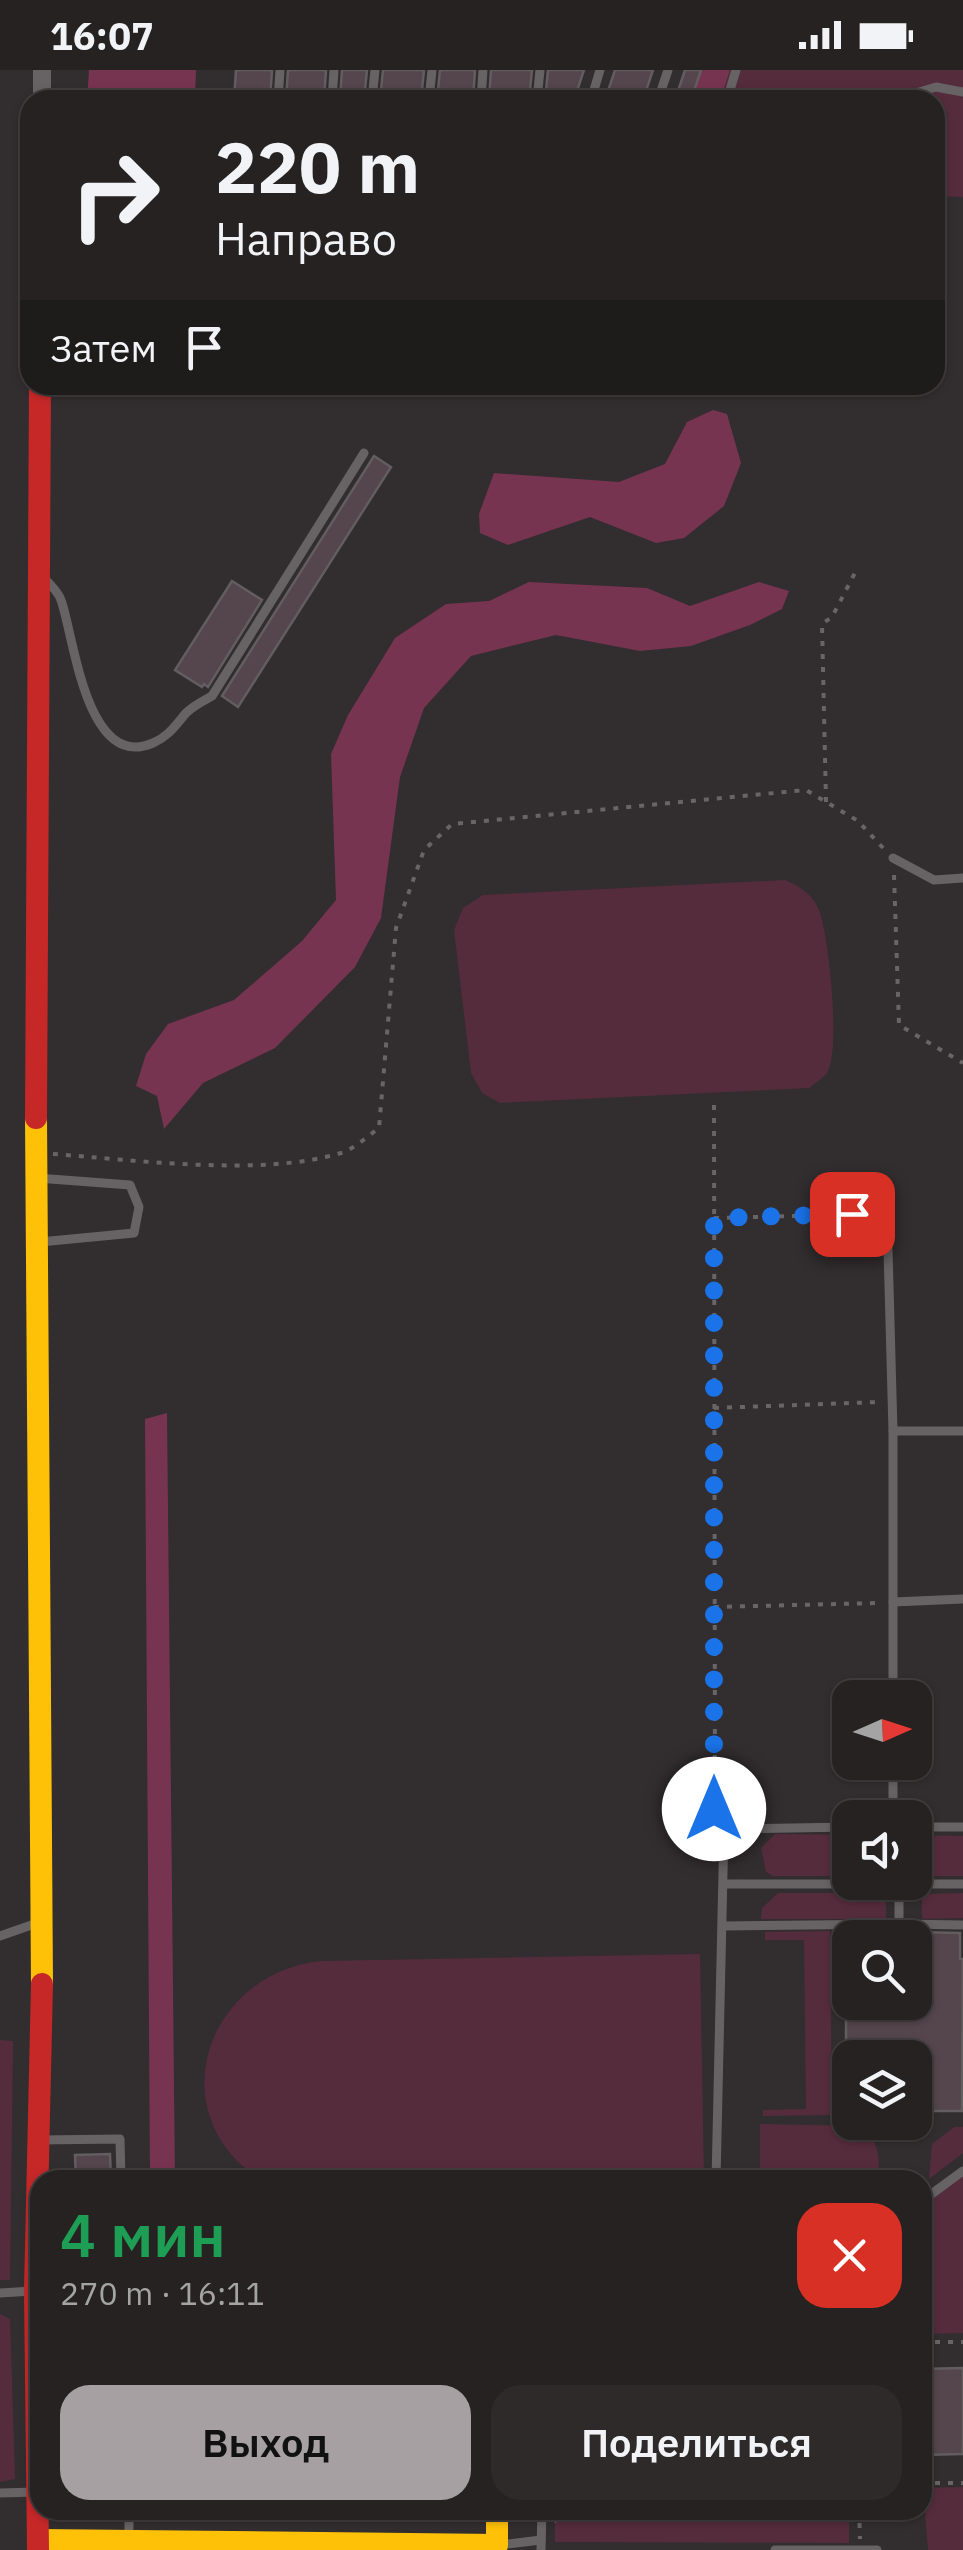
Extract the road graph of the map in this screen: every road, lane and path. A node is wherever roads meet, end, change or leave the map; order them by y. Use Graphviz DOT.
graph roads {
  1 [pos="926,90"];
  2 [pos="963,92"];
  3 [pos="40,395"];
  4 [pos="364,453"];
  5 [pos="856,569"];
  6 [pos="39,572"];
  7 [pos="826,802"];
  8 [pos="893,858"];
  9 [pos="963,878"];
  10 [pos="963,1064"];
  11 [pos="714,1106"];
  12 [pos="36,1153"];
  13 [pos="36,1178"];
  14 [pos="887,1213"];
  15 [pos="714,1218"];
  16 [pos="37,1242"];
  17 [pos="892,1402"];
  18 [pos="714,1408"];
  19 [pos="963,1430"];
  20 [pos="893,1431"];
  21 [pos="963,1599"];
  22 [pos="892,1602"];
  23 [pos="714,1607"];
  24 [pos="892,1680"];
  25 [pos="932,1827"];
  26 [pos="724,1828"];
  27 [pos="832,1828"];
  28 [pos="963,1828"];
  29 [pos="724,1884"];
  30 [pos="832,1884"];
  31 [pos="932,1884"];
  32 [pos="963,1884"];
  33 [pos="42,1922"];
  34 [pos="832,1925"];
  35 [pos="932,1925"];
  36 [pos="963,1925"];
  37 [pos="723,1926"];
  38 [pos="0,1936"];
  39 [pos="38,2140"];
  40 [pos="38,2170"];
  41 [pos="121,2170"];
  42 [pos="716,2170"];
  43 [pos="963,2171"];
  44 [pos="932,2194"];
  45 [pos="30,2285"];
  46 [pos="0,2293"];
  47 [pos="932,2342"];
  48 [pos="963,2342"];
  49 [pos="932,2483"];
  50 [pos="963,2483"];
  51 [pos="30,2492"];
  52 [pos="0,2493"];
  53 [pos="39,2520"];
  54 [pos="129,2520"];
  55 [pos="499,2520"];
  56 [pos="542,2520"];
  57 [pos="860,2520"];
  58 [pos="130,2542"];
  59 [pos="39,2545"];
  60 [pos="541,2545"];
  61 [pos="294,2548"];
  62 [pos="431,2548"];
  63 [pos="504,2548"];
  64 [pos="860,2548"];
  65 [pos="775,2550"];
  66 [pos="877,2550"];
  1 -- 2 [label="lane"];
  3 -- 6 [label="street"];
  4 -- 6 [label="lane"];
  5 -- 7 [label="path"];
  6 -- 12 [label="street"];
  7 -- 8 [label="path"];
  7 -- 12 [label="path"];
  8 -- 9 [label="lane"];
  8 -- 10 [label="path"];
  11 -- 15 [label="path"];
  12 -- 13 [label="street"];
  13 -- 16 [label="street"];
  13 -- 16 [label="lane"];
  14 -- 15 [label="path"];
  14 -- 17 [label="lane"];
  15 -- 18 [label="path"];
  16 -- 33 [label="street"];
  17 -- 18 [label="path"];
  17 -- 20 [label="lane"];
  18 -- 23 [label="path"];
  19 -- 20 [label="lane"];
  20 -- 22 [label="lane"];
  21 -- 22 [label="lane"];
  22 -- 23 [label="path"];
  22 -- 24 [label="lane"];
  23 -- 26 [label="path"];
  25 -- 28 [label="lane"];
  26 -- 27 [label="lane"];
  26 -- 29 [label="lane"];
  29 -- 30 [label="lane"];
  29 -- 37 [label="lane"];
  31 -- 32 [label="lane"];
  33 -- 38 [label="lane"];
  33 -- 39 [label="street"];
  34 -- 37 [label="lane"];
  35 -- 36 [label="lane"];
  37 -- 42 [label="lane"];
  39 -- 40 [label="street"];
  39 -- 41 [label="lane"];
  43 -- 44 [label="lane"];
  45 -- 46 [label="lane"];
  47 -- 48 [label="path"];
  49 -- 50 [label="path"];
  51 -- 52 [label="lane"];
  53 -- 59 [label="street"];
  54 -- 58 [label="lane"];
  55 -- 63 [label="street"];
  56 -- 60 [label="lane"];
  57 -- 64 [label="path"];
  58 -- 59 [label="street"];
  58 -- 61 [label="street"];
  60 -- 63 [label="lane"];
  61 -- 62 [label="street"];
  62 -- 63 [label="street"];
  64 -- 65 [label="lane"];
  64 -- 66 [label="lane"];
}
